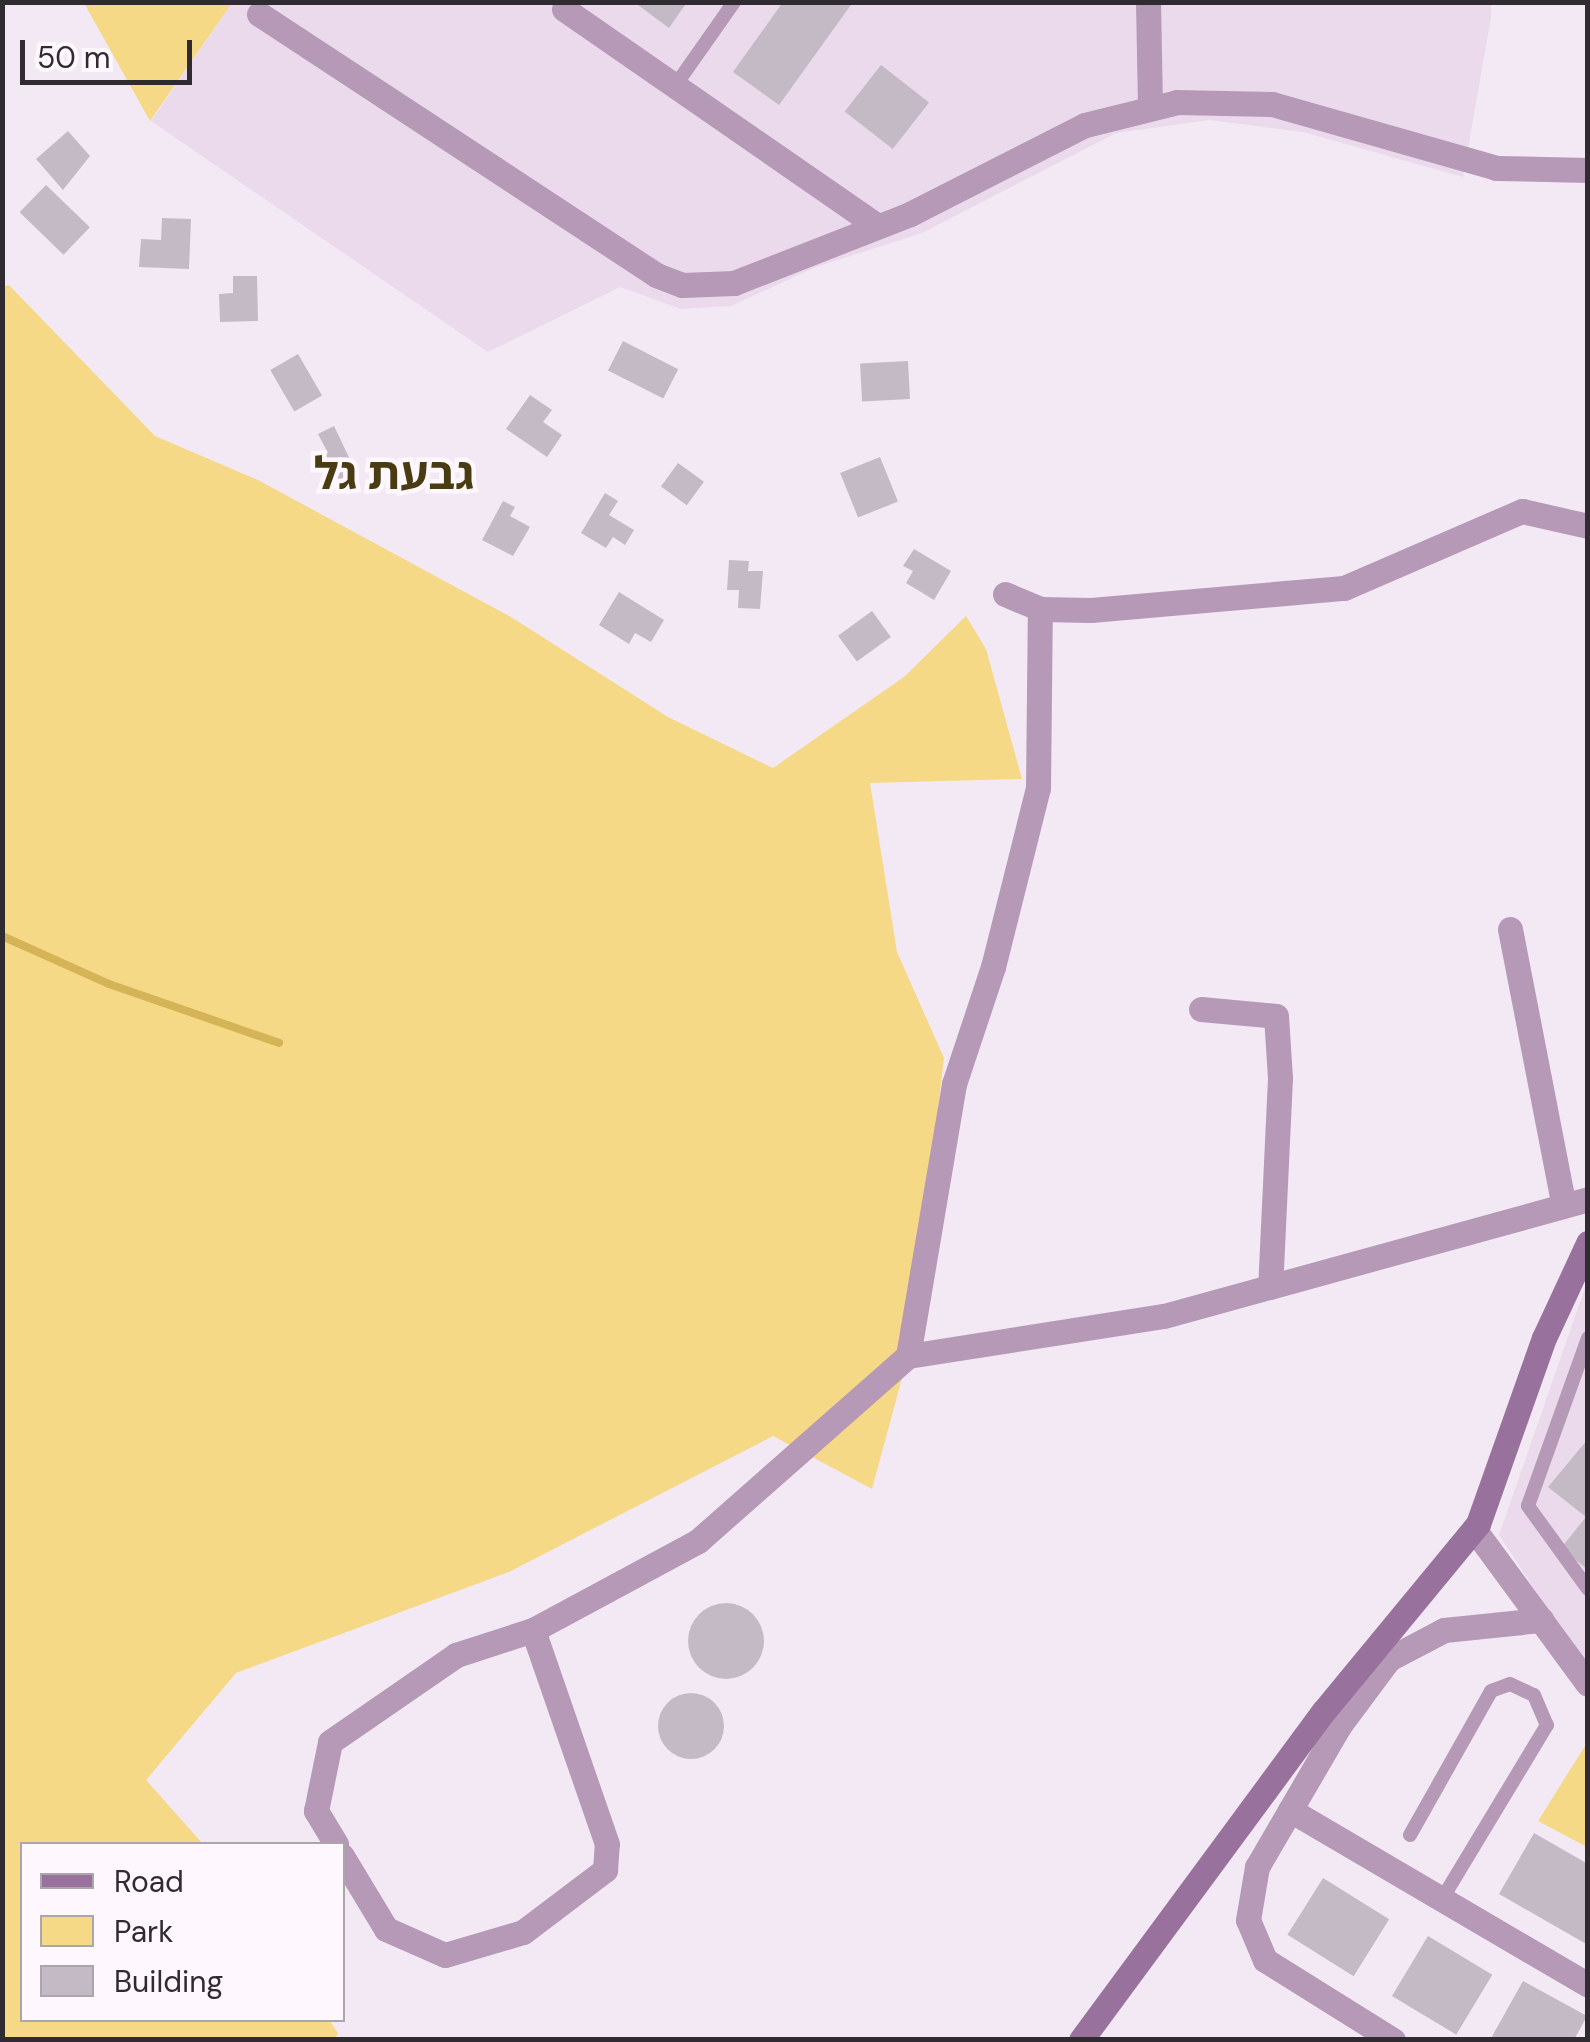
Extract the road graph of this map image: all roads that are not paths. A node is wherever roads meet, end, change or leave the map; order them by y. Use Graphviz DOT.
graph roads {
  1 [pos="734,2"];
  2 [pos="1148,2"];
  3 [pos="562,5"];
  4 [pos="259,14"];
  5 [pos="675,86"];
  6 [pos="1150,108"];
  7 [pos="1588,170"];
  8 [pos="877,226"];
  9 [pos="1588,526"];
  10 [pos="1005,594"];
  11 [pos="1040,609"];
  12 [pos="1510,929"];
  13 [pos="1200,1009"];
  14 [pos="1576,1202"];
  15 [pos="1588,1242"];
  16 [pos="1270,1287"];
  17 [pos="1588,1338"];
  18 [pos="908,1356"];
  19 [pos="1474,1529"];
  20 [pos="1588,1589"];
  21 [pos="1540,1620"];
  22 [pos="533,1630"];
  23 [pos="1588,1684"];
  24 [pos="1290,1810"];
  25 [pos="1410,1835"];
  26 [pos="335,1842"];
  27 [pos="345,1861"];
  28 [pos="1442,1899"];
  29 [pos="1588,1985"];
  30 [pos="1081,2040"];
  31 [pos="1392,2040"];
  1 -- 5 [label="lane"];
  2 -- 6 [label="street"];
  3 -- 5 [label="street"];
  4 -- 8 [label="street"];
  5 -- 8 [label="street"];
  6 -- 7 [label="street"];
  6 -- 8 [label="street"];
  9 -- 11 [label="street"];
  10 -- 11 [label="street"];
  11 -- 18 [label="street"];
  12 -- 14 [label="street"];
  13 -- 16 [label="street"];
  14 -- 16 [label="street"];
  15 -- 19 [label="street"];
  16 -- 18 [label="street"];
  17 -- 20 [label="lane"];
  18 -- 22 [label="street"];
  19 -- 21 [label="street"];
  19 -- 30 [label="street"];
  21 -- 23 [label="street"];
  21 -- 24 [label="street"];
  22 -- 26 [label="street"];
  22 -- 27 [label="street"];
  24 -- 28 [label="street"];
  24 -- 31 [label="street"];
  25 -- 28 [label="lane"];
  28 -- 29 [label="street"];
}
